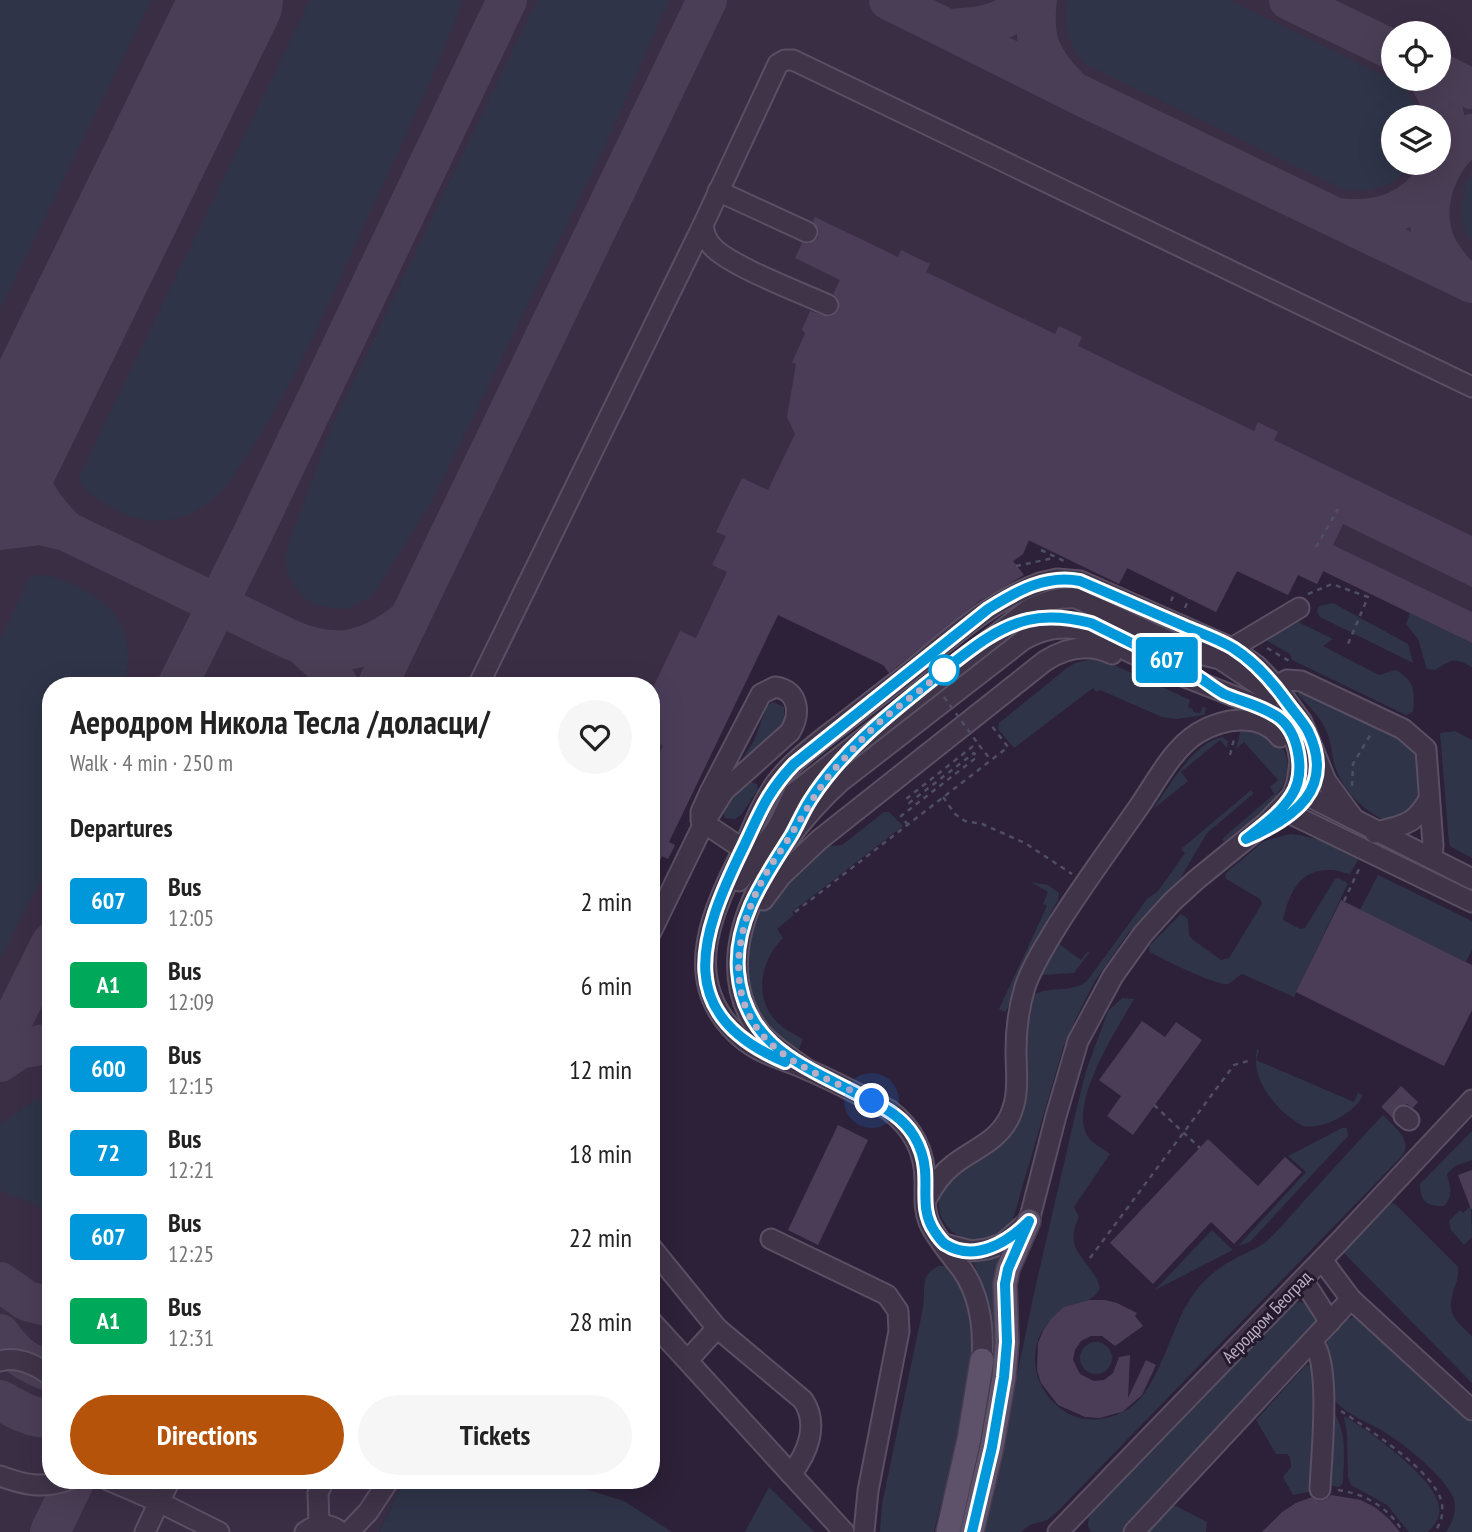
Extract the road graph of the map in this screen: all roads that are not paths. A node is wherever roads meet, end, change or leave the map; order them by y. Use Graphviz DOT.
graph roads {
  1 [pos="718,191"];
  2 [pos="703,225"];
  3 [pos="807,232"];
  4 [pos="828,305"];
  5 [pos="1472,387"];
  6 [pos="1299,608"];
  7 [pos="1227,645"];
  8 [pos="482,677"];
  9 [pos="1276,686"];
  10 [pos="1224,694"];
  11 [pos="1287,703"];
  12 [pos="1318,766"];
  13 [pos="1301,784"];
  14 [pos="1429,799"];
  15 [pos="1293,814"];
  16 [pos="1354,819"];
  17 [pos="704,823"];
  18 [pos="1377,831"];
  19 [pos="1246,839"];
  20 [pos="749,852"];
  21 [pos="1361,855"];
  22 [pos="1432,859"];
  23 [pos="1472,879"];
  24 [pos="1472,902"];
  25 [pos="660,913"];
  26 [pos="741,937"];
  27 [pos="805,1068"];
  28 [pos="1472,1100"];
  29 [pos="925,1202"];
  30 [pos="1029,1221"];
  31 [pos="771,1239"];
  32 [pos="944,1244"];
  33 [pos="660,1258"];
  34 [pos="1322,1260"];
  35 [pos="1303,1280"];
  36 [pos="1350,1299"];
  37 [pos="1330,1322"];
  38 [pos="717,1328"];
  39 [pos="660,1330"];
  40 [pos="1312,1341"];
  41 [pos="688,1360"];
  42 [pos="982,1360"];
  43 [pos="0,1361"];
  44 [pos="42,1371"];
  45 [pos="1472,1410"];
  46 [pos="791,1474"];
  47 [pos="0,1476"];
  48 [pos="42,1485"];
  49 [pos="129,1489"];
  50 [pos="166,1489"];
  51 [pos="320,1489"];
  52 [pos="383,1489"];
  53 [pos="1320,1489"];
  54 [pos="159,1502"];
  55 [pos="312,1529"];
  56 [pos="1064,1530"];
  57 [pos="145,1532"];
  58 [pos="219,1532"];
  59 [pos="341,1532"];
  60 [pos="349,1532"];
  61 [pos="844,1532"];
  62 [pos="864,1532"];
  63 [pos="948,1532"];
  64 [pos="972,1532"];
  65 [pos="1134,1532"];
  1 -- 2 [label="street"];
  1 -- 3 [label="street"];
  1 -- 5 [label="street"];
  2 -- 4 [label="street"];
  2 -- 8 [label="street"];
  6 -- 7 [label="street"];
  7 -- 9 [label="street"];
  7 -- 20 [label="street, bridge"];
  9 -- 11 [label="street"];
  9 -- 14 [label="street"];
  10 -- 13 [label="street"];
  10 -- 26 [label="street"];
  10 -- 26 [label="street"];
  11 -- 12 [label="street"];
  11 -- 20 [label="street, bridge"];
  12 -- 13 [label="street"];
  12 -- 16 [label="street"];
  13 -- 15 [label="street"];
  13 -- 16 [label="street"];
  13 -- 19 [label="street"];
  13 -- 29 [label="street"];
  14 -- 18 [label="street"];
  14 -- 22 [label="street"];
  15 -- 19 [label="street"];
  15 -- 21 [label="street"];
  16 -- 18 [label="street"];
  17 -- 17 [label="street"];
  17 -- 20 [label="street"];
  17 -- 25 [label="street"];
  18 -- 21 [label="street"];
  18 -- 22 [label="street"];
  19 -- 30 [label="street"];
  20 -- 27 [label="street"];
  21 -- 24 [label="street"];
  22 -- 23 [label="street"];
  26 -- 27 [label="street"];
  27 -- 29 [label="street"];
  28 -- 34 [label="street, Аеродром Београд"];
  29 -- 32 [label="street"];
  30 -- 32 [label="street"];
  30 -- 64 [label="main road"];
  31 -- 62 [label="street"];
  32 -- 42 [label="street"];
  33 -- 38 [label="street"];
  34 -- 35 [label="street, Аеродром Београд"];
  34 -- 36 [label="street"];
  35 -- 37 [label="street"];
  35 -- 56 [label="street, Аеродром Београд"];
  36 -- 37 [label="street"];
  36 -- 45 [label="street"];
  37 -- 40 [label="street"];
  38 -- 41 [label="street"];
  38 -- 46 [label="street"];
  39 -- 41 [label="street"];
  40 -- 53 [label="street"];
  40 -- 65 [label="street"];
  41 -- 46 [label="street"];
  42 -- 63 [label="main road"];
  43 -- 44 [label="street"];
  46 -- 61 [label="street"];
  47 -- 48 [label="street"];
  49 -- 54 [label="street"];
  50 -- 54 [label="street"];
  51 -- 55 [label="street"];
  52 -- 60 [label="street"];
  54 -- 57 [label="street"];
  54 -- 58 [label="street"];
  55 -- 59 [label="street"];
}
